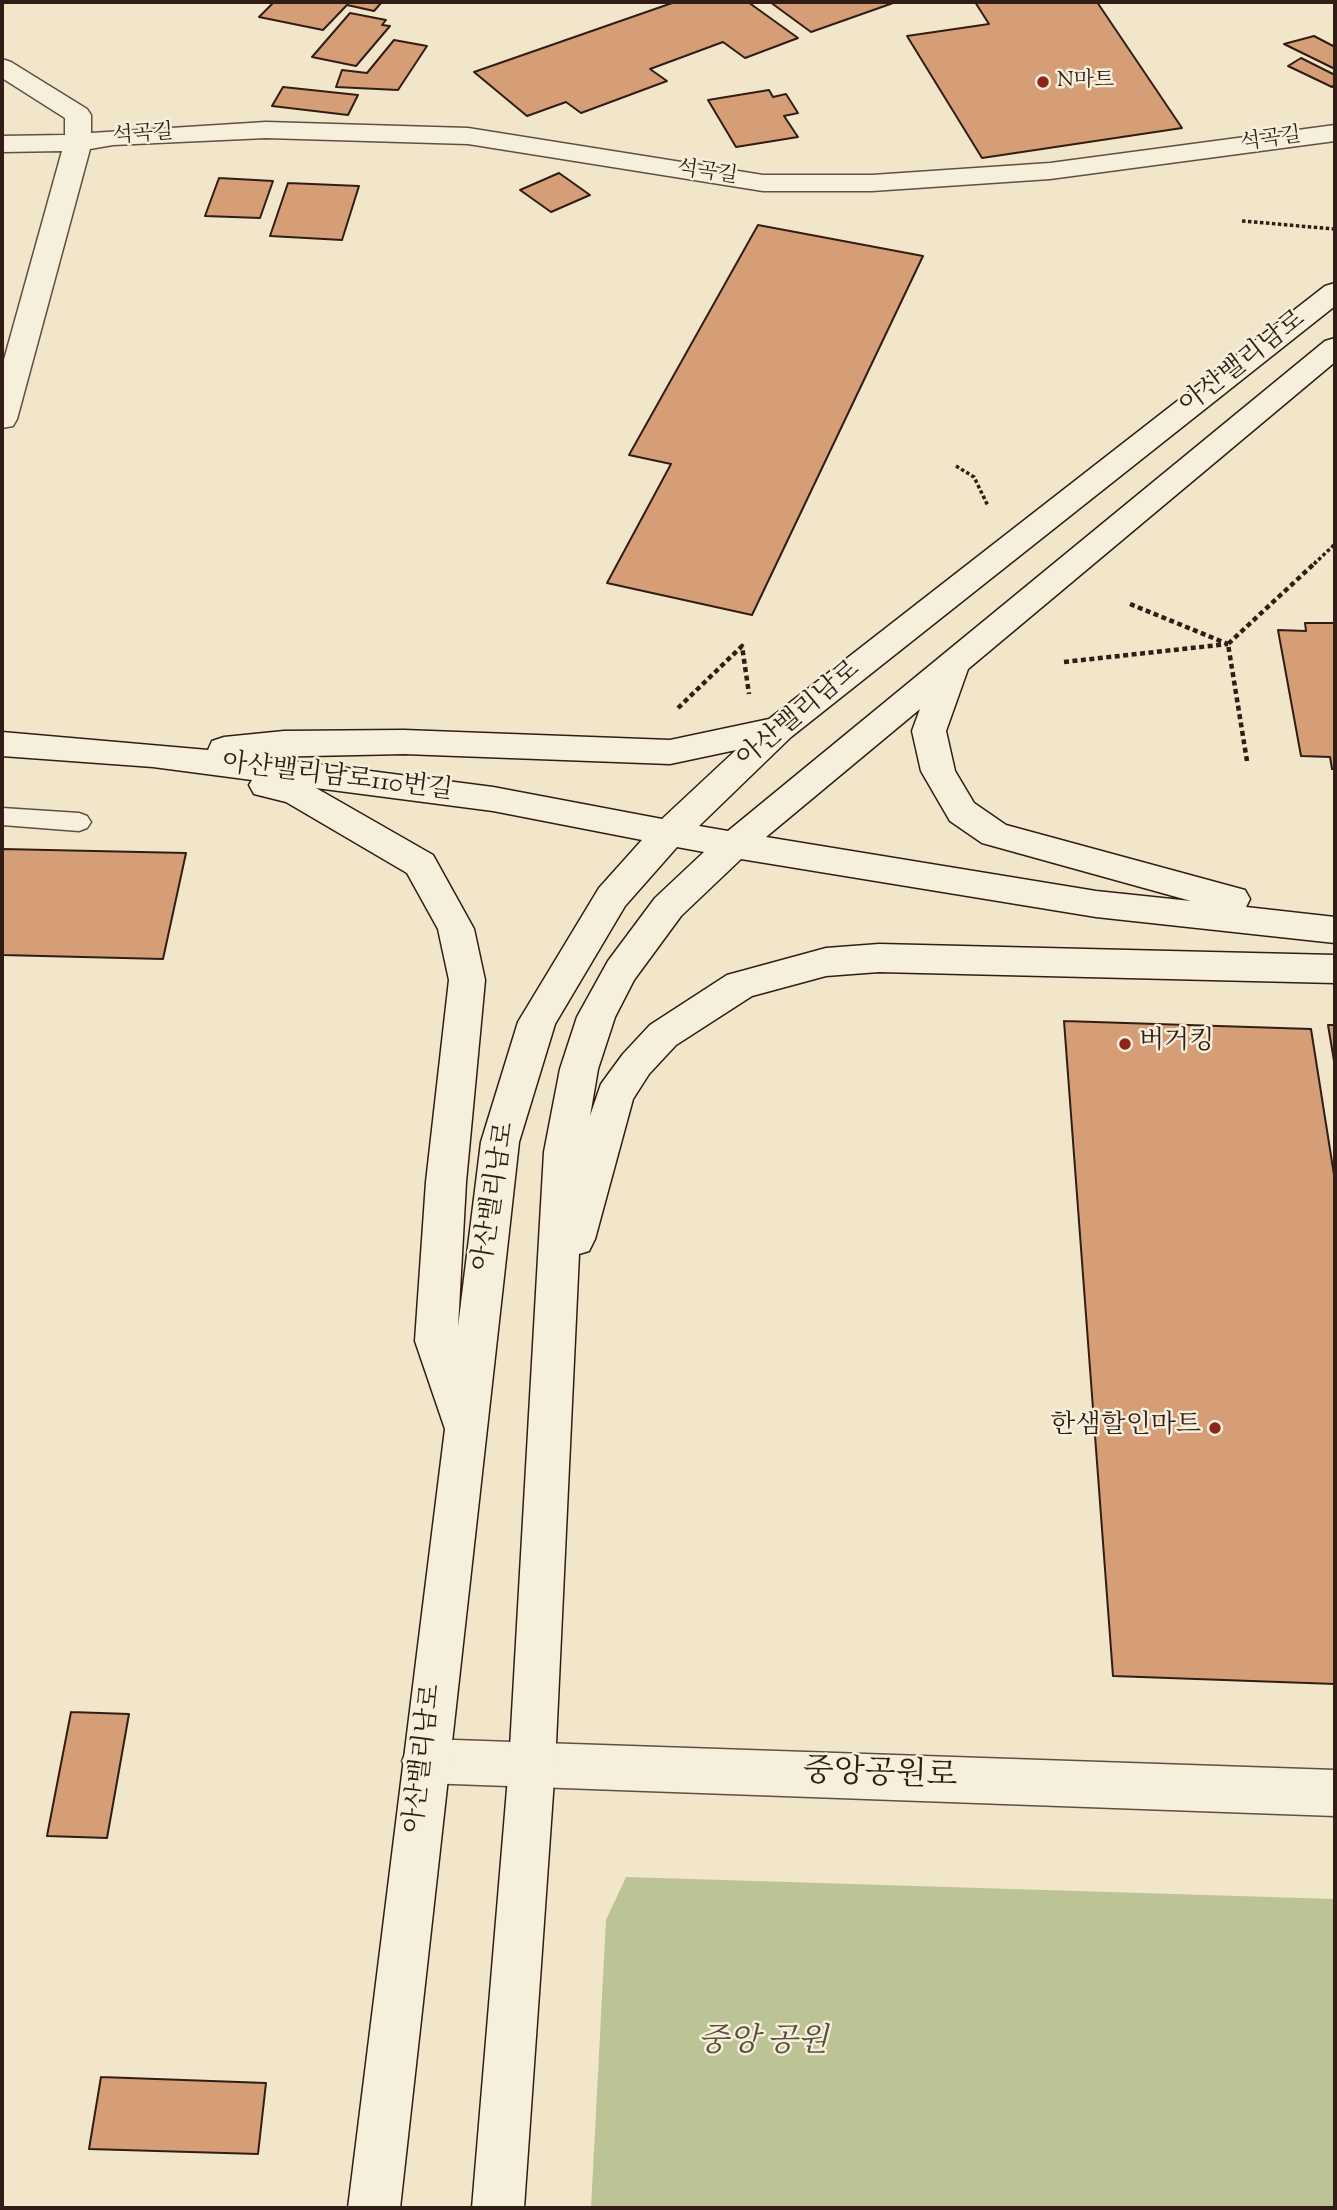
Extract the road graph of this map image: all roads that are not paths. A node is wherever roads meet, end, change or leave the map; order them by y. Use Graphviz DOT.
graph roads {
  1 [pos="2,67"];
  2 [pos="1335,132"];
  3 [pos="78,143"];
  4 [pos="2,144"];
  5 [pos="1335,292"];
  6 [pos="1335,347"];
  7 [pos="2,419"];
  8 [pos="955,660"];
  9 [pos="779,729"];
  10 [pos="2,744"];
  11 [pos="153,755"];
  12 [pos="2,816"];
  13 [pos="79,822"];
  14 [pos="669,833"];
  15 [pos="734,845"];
  16 [pos="1335,928"];
  17 [pos="1335,969"];
  18 [pos="556,1308"];
  19 [pos="465,1431"];
  20 [pos="425,1761"];
  21 [pos="532,1765"];
  22 [pos="1335,1793"];
  23 [pos="374,2208"];
  24 [pos="498,2208"];
  1 -- 3 [label="street, 석곡길"];
  2 -- 3 [label="street, 석곡길"];
  3 -- 4 [label="street, 석곡길"];
  3 -- 7 [label="street, 석곡길"];
  5 -- 9 [label="street, 아산밸리남로"];
  6 -- 8 [label="street, 아산밸리남로"];
  8 -- 15 [label="street, 아산밸리남로"];
  8 -- 16 [label="street"];
  9 -- 11 [label="street"];
  9 -- 14 [label="street, 아산밸리남로"];
  10 -- 11 [label="street, 아산밸리남로110번길"];
  11 -- 14 [label="street, 아산밸리남로110번길"];
  11 -- 19 [label="street"];
  12 -- 13 [label="lane"];
  14 -- 15 [label="street, 아산밸리남로110번길"];
  14 -- 19 [label="street, 아산밸리남로"];
  15 -- 16 [label="street, 아산밸리남로110번길"];
  15 -- 18 [label="street, 아산밸리남로"];
  17 -- 18 [label="street"];
  18 -- 21 [label="street, 아산밸리남로"];
  19 -- 20 [label="street, 아산밸리남로"];
  20 -- 21 [label="street, 중앙공원로"];
  20 -- 23 [label="street, 아산밸리남로"];
  21 -- 22 [label="street, 중앙공원로"];
  21 -- 24 [label="street, 아산밸리남로"];
}
